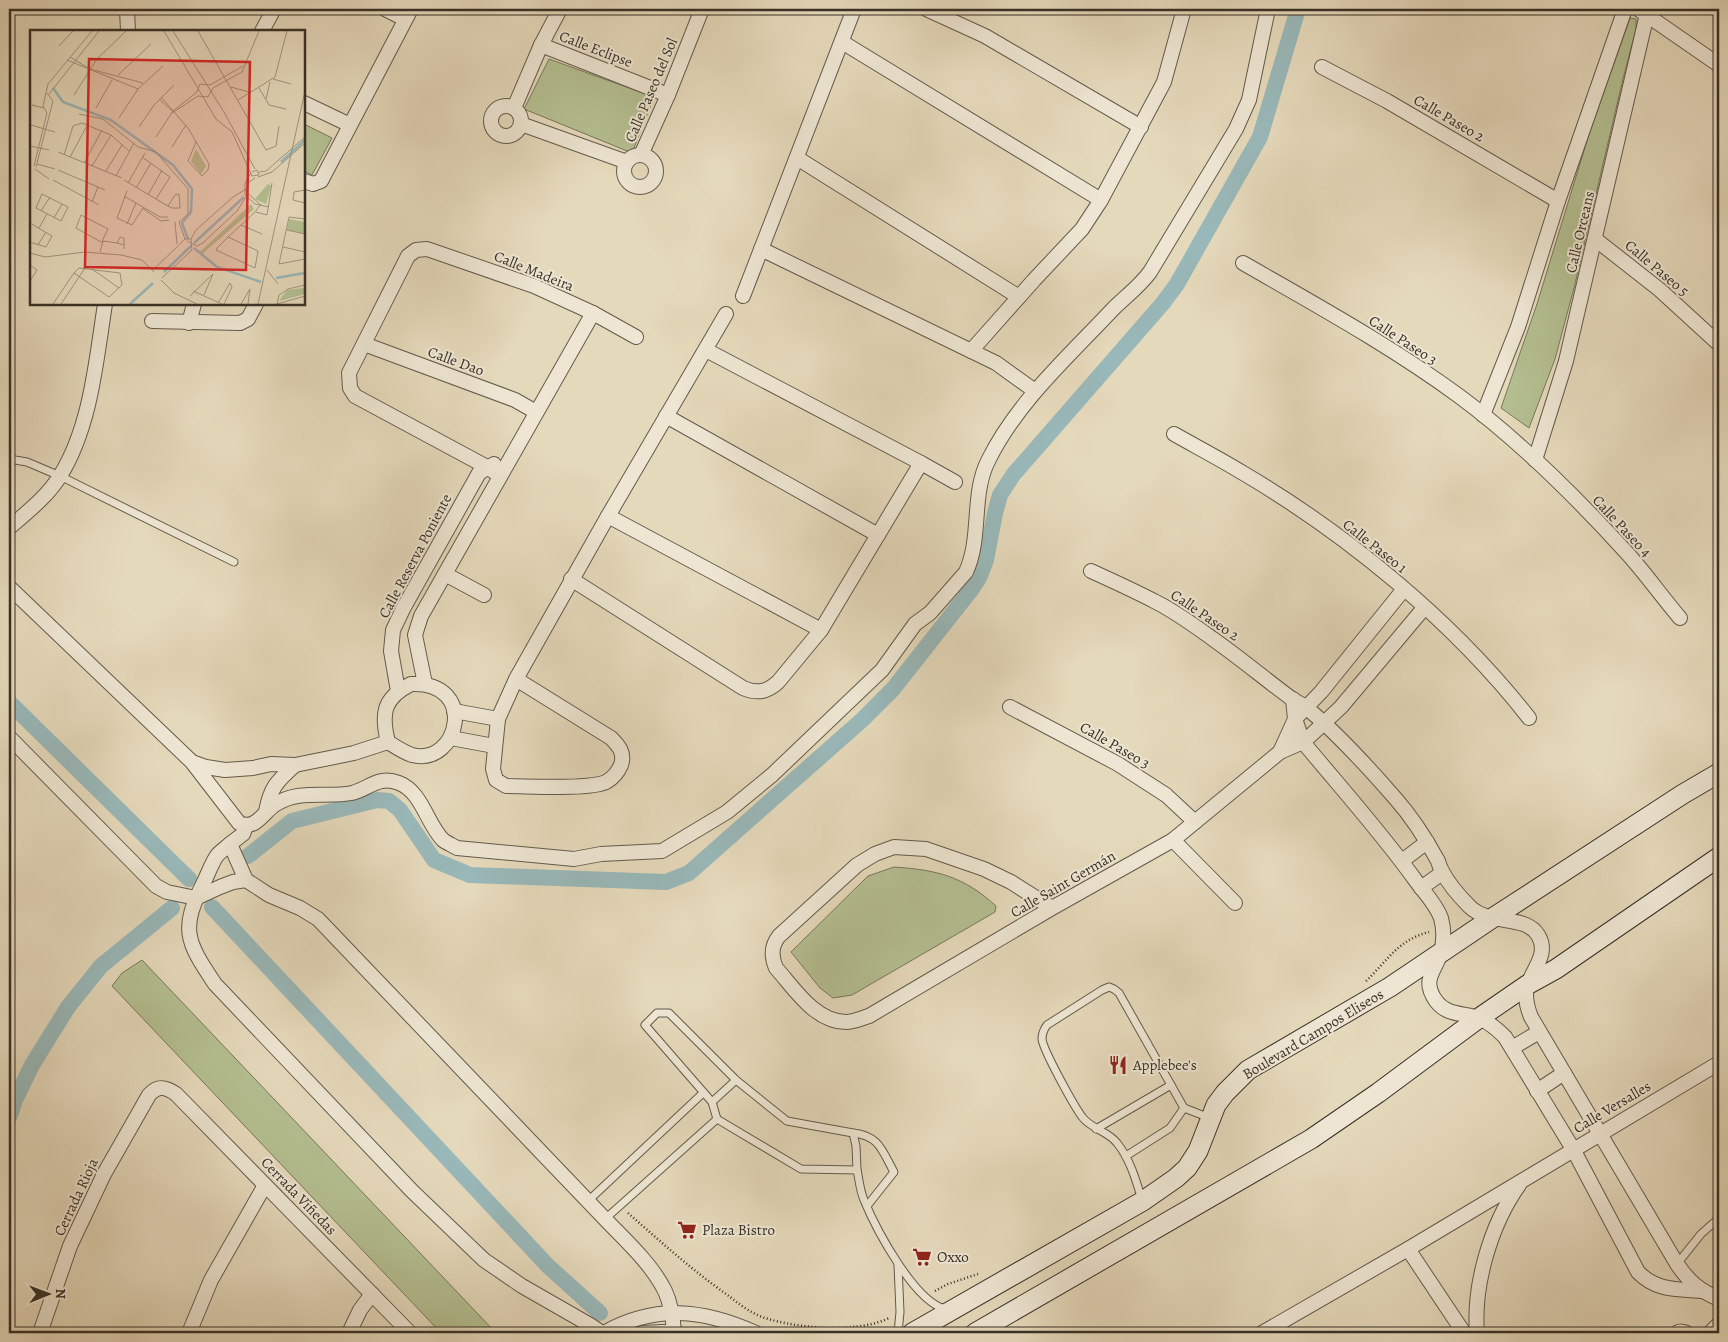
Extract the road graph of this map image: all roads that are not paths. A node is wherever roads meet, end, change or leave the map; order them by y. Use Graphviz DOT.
graph roads {
  1 [pos="127,9"];
  2 [pos="274,9"];
  3 [pos="385,9"];
  4 [pos="560,9"];
  5 [pos="702,9"];
  6 [pos="854,9"];
  7 [pos="926,9"];
  8 [pos="1184,9"];
  9 [pos="1268,9"];
  10 [pos="1625,9"];
  11 [pos="1645,10"];
  12 [pos="408,14"];
  13 [pos="128,30"];
  14 [pos="263,30"];
  15 [pos="842,42"];
  16 [pos="541,46"];
  17 [pos="1719,65"];
  18 [pos="1322,68"];
  19 [pos="668,94"];
  20 [pos="305,104"];
  21 [pos="514,108"];
  22 [pos="521,124"];
  23 [pos="350,126"];
  24 [pos="1141,127"];
  25 [pos="641,155"];
  26 [pos="797,158"];
  27 [pos="627,162"];
  28 [pos="305,181"];
  29 [pos="1101,200"];
  30 [pos="1558,200"];
  31 [pos="1595,239"];
  32 [pos="762,249"];
  33 [pos="1243,263"];
  34 [pos="744,296"];
  35 [pos="1019,297"];
  36 [pos="105,305"];
  37 [pos="194,305"];
  38 [pos="255,305"];
  39 [pos="593,313"];
  40 [pos="726,314"];
  41 [pos="152,322"];
  42 [pos="189,323"];
  43 [pos="636,337"];
  44 [pos="364,344"];
  45 [pos="1719,344"];
  46 [pos="706,350"];
  47 [pos="972,351"];
  48 [pos="1035,390"];
  49 [pos="536,412"];
  50 [pos="1483,415"];
  51 [pos="666,416"];
  52 [pos="1174,434"];
  53 [pos="509,459"];
  54 [pos="9,460"];
  55 [pos="1535,460"];
  56 [pos="921,463"];
  57 [pos="487,467"];
  58 [pos="60,476"];
  59 [pos="500,476"];
  60 [pos="955,482"];
  61 [pos="608,516"];
  62 [pos="9,528"];
  63 [pos="878,535"];
  64 [pos="234,562"];
  65 [pos="1091,571"];
  66 [pos="445,574"];
  67 [pos="572,580"];
  68 [pos="9,587"];
  69 [pos="1404,589"];
  70 [pos="484,595"];
  71 [pos="1424,608"];
  72 [pos="1680,618"];
  73 [pos="821,630"];
  74 [pos="516,679"];
  75 [pos="425,684"];
  76 [pos="398,691"];
  77 [pos="1293,700"];
  78 [pos="1010,707"];
  79 [pos="1306,708"];
  80 [pos="454,711"];
  81 [pos="1529,718"];
  82 [pos="498,719"];
  83 [pos="1295,719"];
  84 [pos="1323,724"];
  85 [pos="9,738"];
  86 [pos="450,738"];
  87 [pos="388,742"];
  88 [pos="1303,742"];
  89 [pos="494,746"];
  90 [pos="1280,752"];
  91 [pos="192,762"];
  92 [pos="295,765"];
  93 [pos="1719,773"];
  94 [pos="266,812"];
  95 [pos="1195,822"];
  96 [pos="246,826"];
  97 [pos="1172,840"];
  98 [pos="1427,842"];
  99 [pos="230,844"];
  100 [pos="1719,857"];
  101 [pos="1402,861"];
  102 [pos="1442,872"];
  103 [pos="246,880"];
  104 [pos="1422,888"];
  105 [pos="196,898"];
  106 [pos="1235,903"];
  107 [pos="1052,908"];
  108 [pos="1491,919"];
  109 [pos="1440,954"];
  110 [pos="1527,985"];
  111 [pos="1479,1018"];
  112 [pos="1539,1032"];
  113 [pos="1512,1048"];
  114 [pos="1719,1063"];
  115 [pos="1564,1073"];
  116 [pos="736,1080"];
  117 [pos="1171,1085"];
  118 [pos="162,1087"];
  119 [pos="1538,1091"];
  120 [pos="703,1092"];
  121 [pos="712,1102"];
  122 [pos="1184,1108"];
  123 [pos="1211,1118"];
  124 [pos="717,1119"];
  125 [pos="1096,1129"];
  126 [pos="853,1133"];
  127 [pos="1599,1133"];
  128 [pos="1573,1149"];
  129 [pos="1126,1156"];
  130 [pos="856,1170"];
  131 [pos="1522,1180"];
  132 [pos="265,1185"];
  133 [pos="588,1201"];
  134 [pos="1143,1201"];
  135 [pos="867,1206"];
  136 [pos="1719,1218"];
  137 [pos="605,1219"];
  138 [pos="1408,1249"];
  139 [pos="898,1264"];
  140 [pos="1677,1264"];
  141 [pos="1702,1291"];
  142 [pos="372,1294"];
  143 [pos="1719,1299"];
  144 [pos="951,1311"];
  145 [pos="672,1313"];
  146 [pos="1719,1319"];
  147 [pos="40,1333"];
  148 [pos="189,1333"];
  149 [pos="349,1333"];
  150 [pos="410,1333"];
  151 [pos="603,1333"];
  152 [pos="642,1333"];
  153 [pos="676,1333"];
  154 [pos="756,1333"];
  155 [pos="898,1333"];
  156 [pos="912,1333"];
  157 [pos="975,1333"];
  158 [pos="1262,1333"];
  159 [pos="1464,1333"];
  160 [pos="1477,1333"];
  161 [pos="1671,1333"];
  162 [pos="1693,1333"];
  163 [pos="1705,1333"];
  1 -- 13 [label="street"];
  2 -- 14 [label="street"];
  3 -- 12 [label="street"];
  4 -- 16 [label="street"];
  5 -- 19 [label="street, Calle Paseo del Sol"];
  6 -- 15 [label="street"];
  7 -- 24 [label="street"];
  8 -- 24 [label="street"];
  9 -- 48 [label="street"];
  10 -- 30 [label="street, Calle Orceans"];
  11 -- 17 [label="street"];
  11 -- 31 [label="street, Calle Orceans"];
  12 -- 23 [label="street"];
  15 -- 26 [label="street"];
  15 -- 29 [label="street"];
  16 -- 19 [label="street, Calle Eclipse"];
  16 -- 21 [label="street"];
  18 -- 30 [label="street, Calle Paseo 2"];
  19 -- 25 [label="street, Calle Paseo del Sol"];
  20 -- 23 [label="street"];
  21 -- 22 [label="street"];
  21 -- 22 [label="street"];
  22 -- 27 [label="street"];
  23 -- 28 [label="street"];
  24 -- 29 [label="street"];
  25 -- 27 [label="street"];
  25 -- 27 [label="street"];
  26 -- 32 [label="street"];
  26 -- 35 [label="street"];
  29 -- 35 [label="street"];
  30 -- 50 [label="street, Calle Orceans"];
  31 -- 45 [label="street, Calle Paseo 5"];
  31 -- 55 [label="street, Calle Orceans"];
  32 -- 34 [label="street"];
  32 -- 47 [label="street"];
  33 -- 50 [label="street, Calle Paseo 3"];
  35 -- 47 [label="street"];
  36 -- 58 [label="street"];
  37 -- 42 [label="street"];
  38 -- 42 [label="street"];
  39 -- 43 [label="street, Calle Madeira"];
  39 -- 44 [label="street, Calle Madeira"];
  39 -- 49 [label="street"];
  40 -- 46 [label="street"];
  41 -- 42 [label="street"];
  44 -- 49 [label="street, Calle Dao"];
  44 -- 57 [label="street"];
  46 -- 51 [label="street"];
  46 -- 56 [label="street"];
  47 -- 48 [label="street"];
  48 -- 94 [label="street"];
  49 -- 53 [label="street"];
  50 -- 55 [label="street, Calle Paseo 3"];
  51 -- 61 [label="street"];
  51 -- 63 [label="street"];
  52 -- 69 [label="street, Calle Paseo 1"];
  53 -- 57 [label="street"];
  53 -- 59 [label="street"];
  54 -- 58 [label="lane"];
  55 -- 72 [label="street, Calle Paseo 4"];
  56 -- 60 [label="street"];
  56 -- 63 [label="street"];
  57 -- 59 [label="street"];
  57 -- 76 [label="street, Calle Reserva Poniente"];
  58 -- 62 [label="street"];
  58 -- 64 [label="lane"];
  59 -- 66 [label="street"];
  61 -- 67 [label="street"];
  61 -- 73 [label="street"];
  63 -- 73 [label="street"];
  65 -- 77 [label="street, Calle Paseo 2"];
  66 -- 70 [label="street"];
  66 -- 75 [label="street"];
  67 -- 73 [label="street"];
  67 -- 74 [label="street"];
  68 -- 91 [label="street"];
  69 -- 71 [label="street, Calle Paseo 1"];
  69 -- 79 [label="street, Calle Saint Germán"];
  71 -- 81 [label="street, Calle Paseo 1"];
  71 -- 84 [label="street, Calle Saint Germán"];
  74 -- 82 [label="street"];
  74 -- 89 [label="street"];
  75 -- 76 [label="street"];
  75 -- 80 [label="street"];
  76 -- 87 [label="street"];
  77 -- 79 [label="street, Calle Paseo 2"];
  77 -- 83 [label="street"];
  78 -- 95 [label="street, Calle Paseo 3"];
  79 -- 83 [label="street, Calle Saint Germán"];
  79 -- 84 [label="street, Calle Paseo 2"];
  80 -- 82 [label="street"];
  80 -- 86 [label="street"];
  82 -- 89 [label="street"];
  83 -- 88 [label="street"];
  83 -- 90 [label="street, Calle Saint Germán"];
  84 -- 88 [label="street, Calle Saint Germán"];
  84 -- 98 [label="street, Calle Paseo 2"];
  85 -- 105 [label="street"];
  86 -- 87 [label="street"];
  86 -- 89 [label="street"];
  87 -- 92 [label="street"];
  88 -- 90 [label="street, Calle Saint Germán"];
  88 -- 101 [label="street"];
  90 -- 95 [label="street, Calle Saint Germán"];
  91 -- 92 [label="street"];
  91 -- 96 [label="street"];
  92 -- 94 [label="street"];
  93 -- 108 [label="main road, Boulevard Campos Eliseos"];
  94 -- 96 [label="street"];
  95 -- 97 [label="street, Calle Saint Germán"];
  96 -- 99 [label="street"];
  97 -- 106 [label="street"];
  97 -- 107 [label="street, Calle Saint Germán"];
  98 -- 101 [label="street"];
  98 -- 102 [label="street, Calle Paseo 2"];
  99 -- 103 [label="street"];
  99 -- 105 [label="street"];
  100 -- 110 [label="main road"];
  101 -- 104 [label="street"];
  102 -- 104 [label="street"];
  102 -- 108 [label="street, Calle Paseo 2"];
  103 -- 105 [label="street"];
  103 -- 133 [label="street"];
  104 -- 109 [label="street"];
  105 -- 151 [label="street"];
  107 -- 107 [label="street, Calle Saint Germán"];
  108 -- 109 [label="main road, Boulevard Campos Eliseos"];
  108 -- 110 [label="street"];
  109 -- 111 [label="street"];
  109 -- 123 [label="main road, Boulevard Campos Eliseos"];
  110 -- 111 [label="main road"];
  110 -- 112 [label="street"];
  111 -- 113 [label="street"];
  111 -- 157 [label="main road"];
  112 -- 113 [label="street"];
  112 -- 115 [label="street"];
  113 -- 119 [label="street"];
  114 -- 127 [label="street, Calle Versalles"];
  115 -- 119 [label="street"];
  115 -- 127 [label="street"];
  116 -- 120 [label="lane"];
  116 -- 121 [label="lane"];
  116 -- 126 [label="lane"];
  117 -- 122 [label="lane"];
  117 -- 125 [label="lane"];
  117 -- 125 [label="lane"];
  118 -- 132 [label="street, Cerrada Viñedas"];
  118 -- 147 [label="street, Cerrada Rioja"];
  119 -- 128 [label="street"];
  120 -- 121 [label="lane"];
  120 -- 133 [label="lane"];
  121 -- 124 [label="lane"];
  122 -- 123 [label="lane"];
  122 -- 129 [label="lane"];
  123 -- 134 [label="main road, Boulevard Campos Eliseos"];
  124 -- 130 [label="lane"];
  124 -- 137 [label="lane"];
  125 -- 129 [label="lane"];
  126 -- 130 [label="lane"];
  126 -- 135 [label="lane"];
  127 -- 128 [label="street, Calle Versalles"];
  127 -- 140 [label="street"];
  128 -- 131 [label="street, Calle Versalles"];
  128 -- 141 [label="street"];
  129 -- 134 [label="lane"];
  130 -- 135 [label="lane"];
  131 -- 138 [label="street, Calle Versalles"];
  131 -- 160 [label="street, Calle Versalles"];
  132 -- 142 [label="street, Cerrada Viñedas"];
  132 -- 148 [label="street"];
  133 -- 137 [label="street"];
  134 -- 144 [label="main road, Boulevard Campos Eliseos"];
  135 -- 139 [label="lane"];
  136 -- 140 [label="lane"];
  137 -- 145 [label="street"];
  138 -- 158 [label="street, Calle Versalles"];
  138 -- 159 [label="street"];
  139 -- 144 [label="lane"];
  139 -- 155 [label="lane"];
  140 -- 141 [label="street"];
  141 -- 143 [label="street"];
  142 -- 149 [label="street"];
  142 -- 150 [label="street, Cerrada Viñedas"];
  144 -- 156 [label="main road, Boulevard Campos Eliseos"];
  145 -- 151 [label="street"];
  145 -- 153 [label="street"];
  145 -- 154 [label="street"];
  146 -- 163 [label="lane"];
  152 -- 153 [label="street"];
  161 -- 162 [label="lane"];
}
